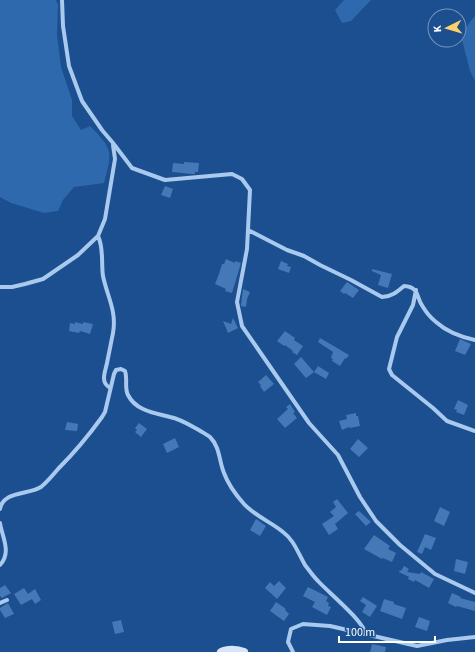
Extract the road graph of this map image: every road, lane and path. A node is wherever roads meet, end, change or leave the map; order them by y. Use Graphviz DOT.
graph roads {
  1 [pos="62,0"];
  2 [pos="113,143"];
  3 [pos="248,230"];
  4 [pos="98,236"];
  5 [pos="0,287"];
  6 [pos="416,290"];
  7 [pos="475,340"];
  8 [pos="110,388"];
  9 [pos="475,431"];
  10 [pos="0,510"];
  11 [pos="0,523"];
  12 [pos="1,536"];
  13 [pos="0,565"];
  14 [pos="475,593"];
  15 [pos="7,600"];
  16 [pos="0,603"];
  17 [pos="366,635"];
  18 [pos="475,637"];
  19 [pos="221,652"];
  20 [pos="244,652"];
  21 [pos="293,652"];
  1 -- 2 [label="street"];
  2 -- 3 [label="street"];
  2 -- 4 [label="street"];
  3 -- 6 [label="street"];
  3 -- 14 [label="street"];
  4 -- 5 [label="street"];
  4 -- 8 [label="street"];
  6 -- 7 [label="street"];
  6 -- 9 [label="street"];
  8 -- 10 [label="street"];
  8 -- 17 [label="street"];
  11 -- 12 [label="street"];
  12 -- 13 [label="street"];
  15 -- 16 [label="street"];
  17 -- 18 [label="street"];
  17 -- 21 [label="street"];
  19 -- 20 [label="street"];
}
